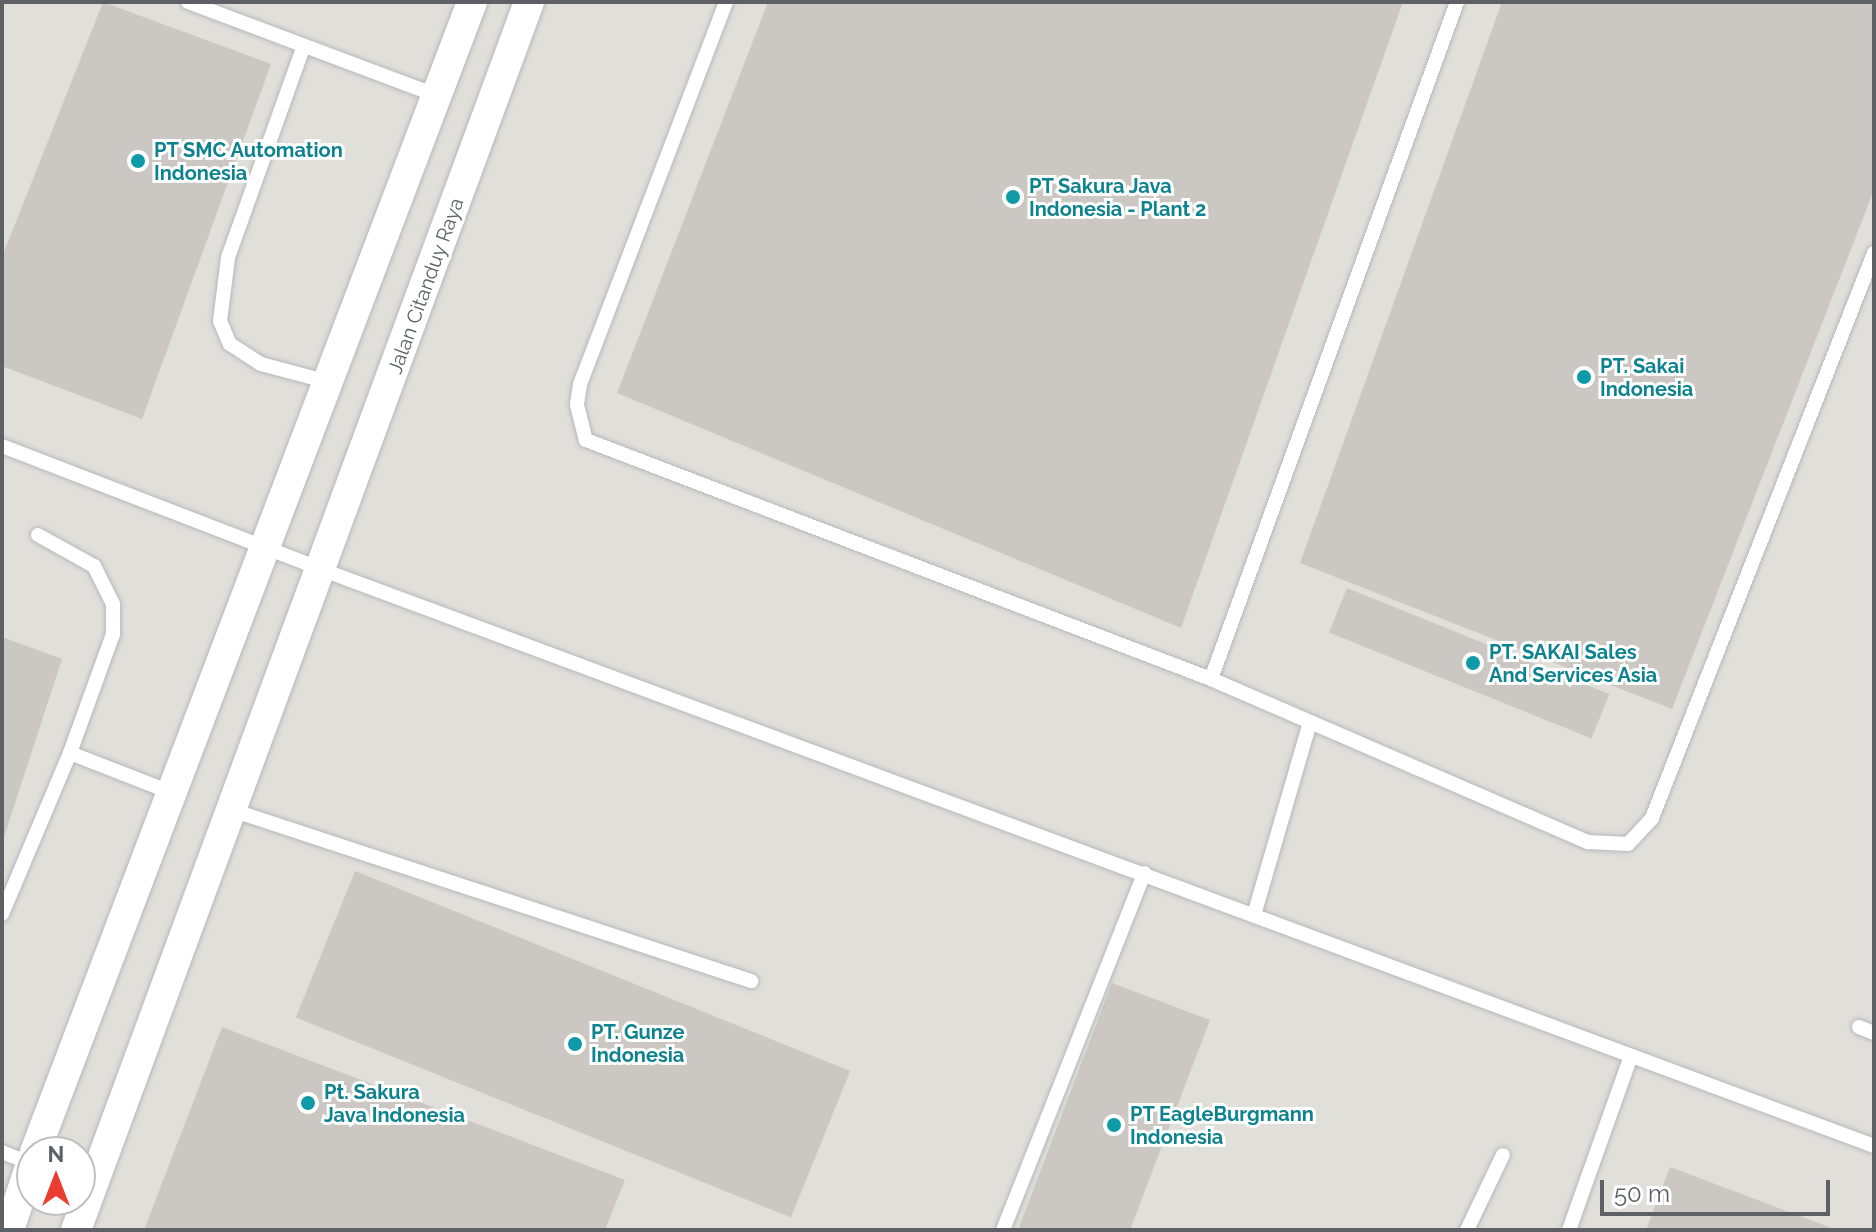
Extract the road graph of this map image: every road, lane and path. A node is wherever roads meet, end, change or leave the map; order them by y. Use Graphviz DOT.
graph roads {
  1 [pos="188,2"];
  2 [pos="472,2"];
  3 [pos="529,2"];
  4 [pos="726,2"];
  5 [pos="1457,2"];
  6 [pos="303,48"];
  7 [pos="433,94"];
  8 [pos="1874,253"];
  9 [pos="325,381"];
  10 [pos="2,446"];
  11 [pos="38,535"];
  12 [pos="262,547"];
  13 [pos="323,570"];
  14 [pos="1211,679"];
  15 [pos="1310,722"];
  16 [pos="70,753"];
  17 [pos="170,792"];
  18 [pos="228,809"];
  19 [pos="1144,873"];
  20 [pos="2,914"];
  21 [pos="1254,915"];
  22 [pos="751,981"];
  23 [pos="1859,1027"];
  24 [pos="1874,1033"];
  25 [pos="1631,1056"];
  26 [pos="42,1136"];
  27 [pos="1874,1146"];
  28 [pos="1503,1155"];
  29 [pos="16,1209"];
  30 [pos="9,1230"];
  31 [pos="76,1230"];
  32 [pos="1003,1230"];
  33 [pos="1467,1230"];
  34 [pos="1569,1230"];
  1 -- 6 [label="lane"];
  2 -- 7 [label="street"];
  3 -- 13 [label="street, Jalan Citanduy Raya"];
  4 -- 14 [label="lane"];
  5 -- 14 [label="lane"];
  6 -- 7 [label="lane"];
  6 -- 9 [label="lane"];
  7 -- 9 [label="street"];
  8 -- 15 [label="lane"];
  9 -- 12 [label="street"];
  10 -- 12 [label="lane"];
  11 -- 16 [label="lane"];
  12 -- 13 [label="lane"];
  12 -- 17 [label="street"];
  13 -- 18 [label="street, Jalan Citanduy Raya"];
  13 -- 19 [label="lane"];
  14 -- 15 [label="lane"];
  15 -- 21 [label="lane"];
  16 -- 17 [label="lane"];
  16 -- 20 [label="lane"];
  17 -- 26 [label="street"];
  18 -- 22 [label="lane"];
  18 -- 31 [label="street, Jalan Citanduy Raya"];
  19 -- 21 [label="lane"];
  19 -- 32 [label="lane"];
  21 -- 25 [label="lane"];
  23 -- 24 [label="lane"];
  25 -- 27 [label="lane"];
  25 -- 34 [label="lane"];
  28 -- 33 [label="lane"];
  29 -- 30 [label="street"];
}
